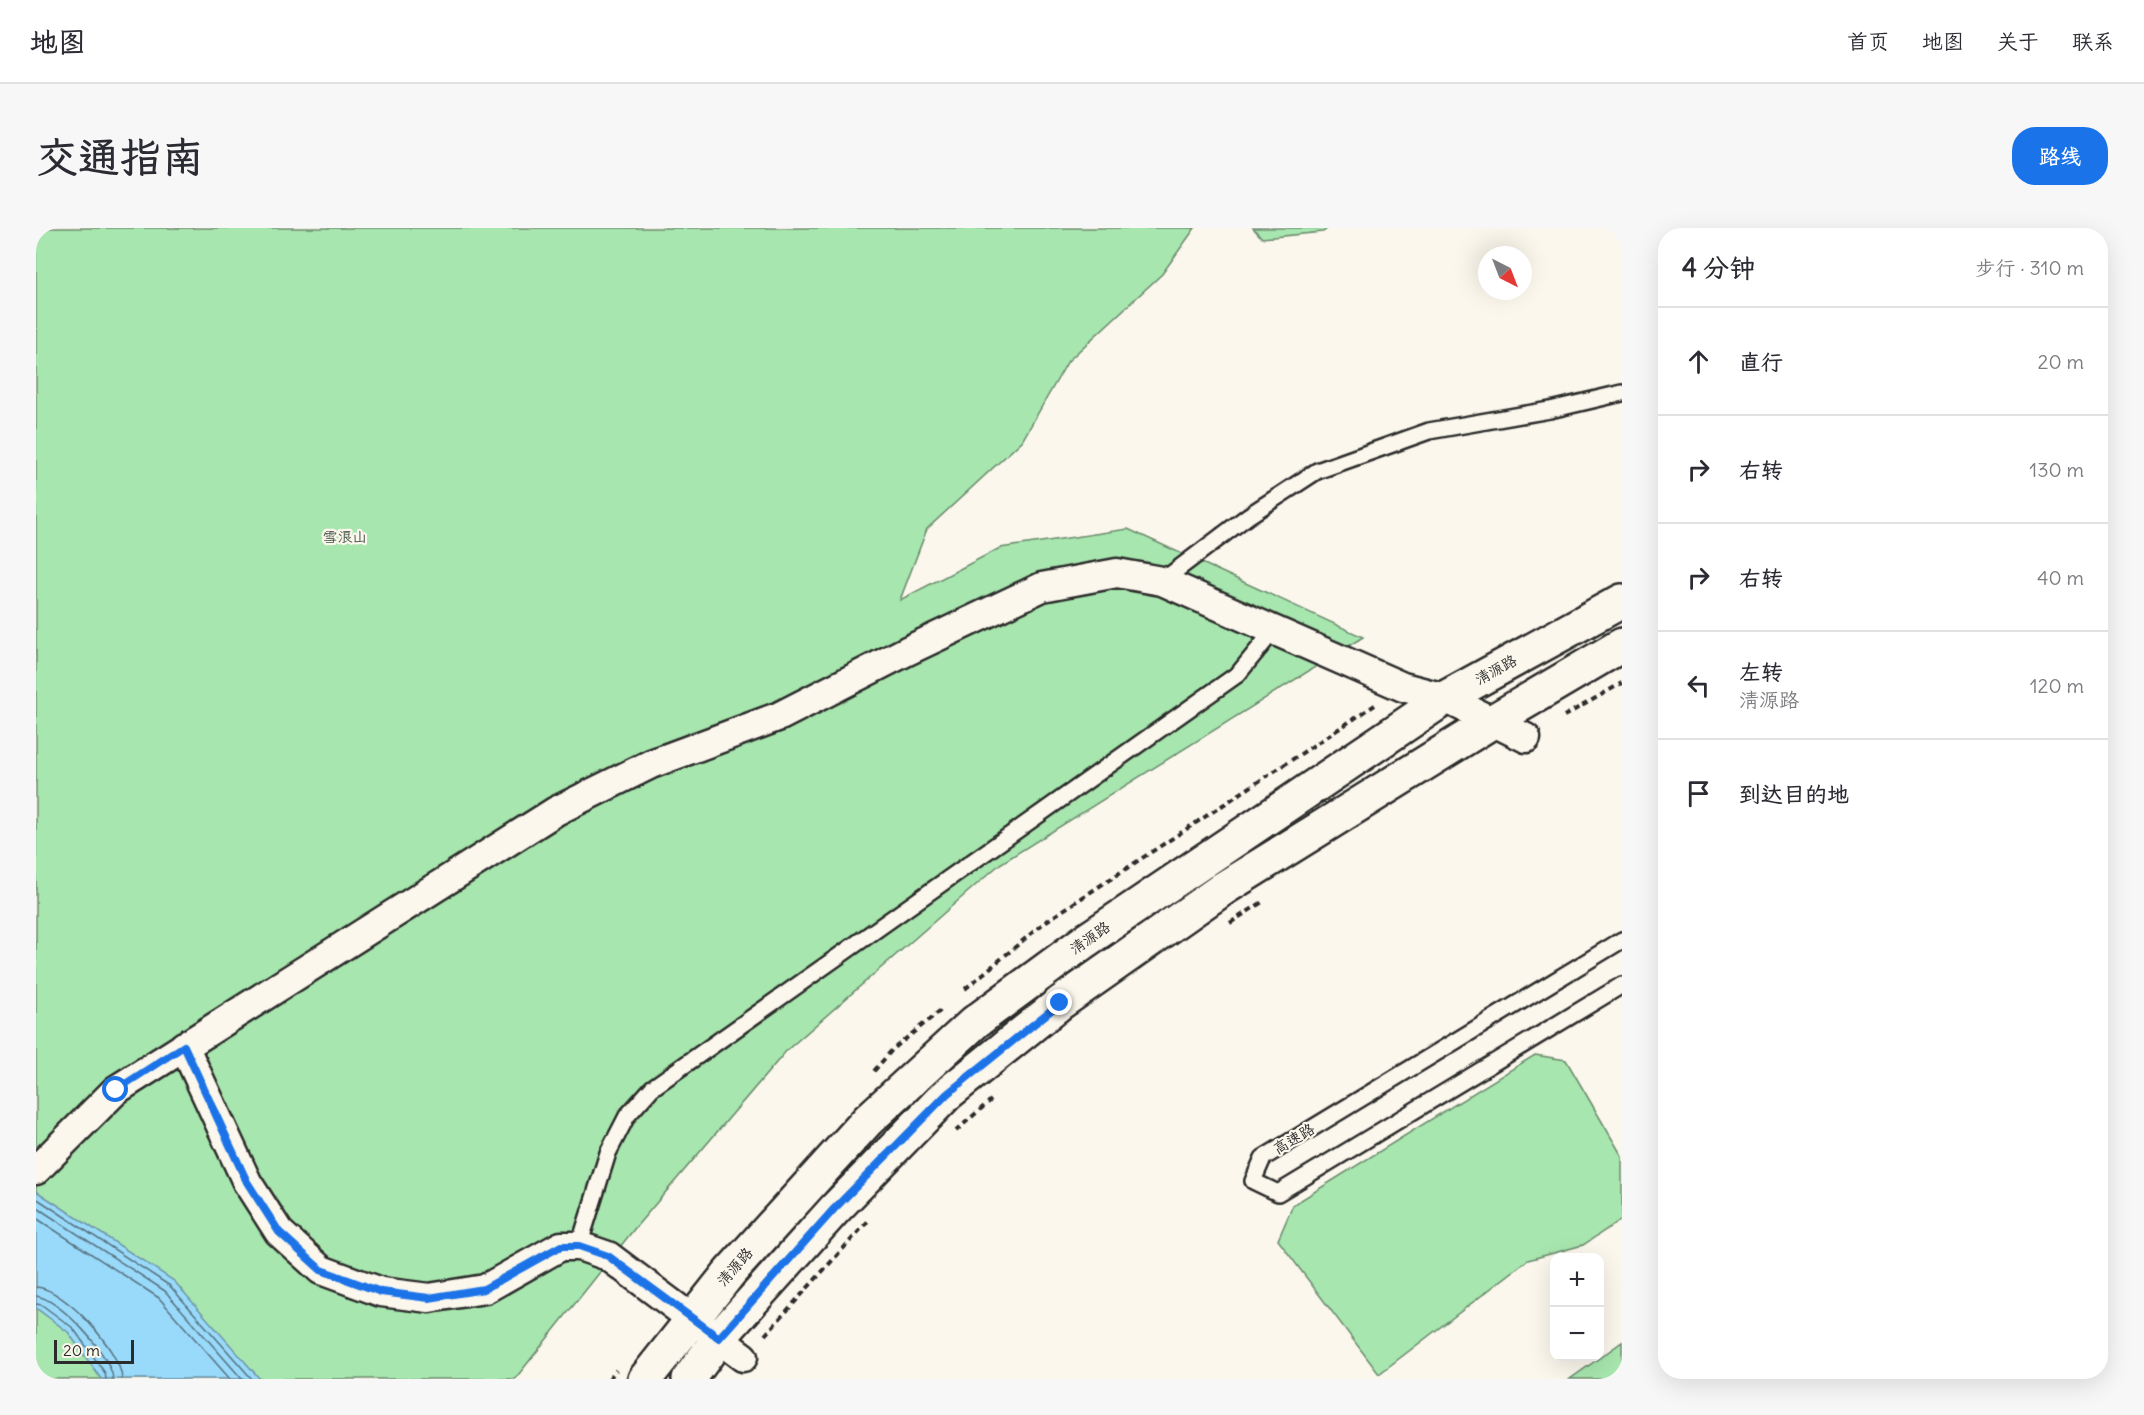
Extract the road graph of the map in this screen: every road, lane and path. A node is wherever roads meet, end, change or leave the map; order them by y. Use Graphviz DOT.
graph roads {
  1 [pos="1622,393"];
  2 [pos="1162,581"];
  3 [pos="1622,601"];
  4 [pos="1274,630"];
  5 [pos="1622,645"];
  6 [pos="1622,684"];
  7 [pos="1445,698"];
  8 [pos="1493,721"];
  9 [pos="1526,738"];
  10 [pos="1265,900"];
  11 [pos="1226,926"];
  12 [pos="1622,940"];
  13 [pos="1622,985"];
  14 [pos="184,1046"];
  15 [pos="997,1095"];
  16 [pos="954,1133"];
  17 [pos="36,1170"];
  18 [pos="872,1217"];
  19 [pos="579,1246"];
  20 [pos="692,1318"];
  21 [pos="731,1348"];
  22 [pos="645,1379"];
  23 [pos="689,1379"];
  1 -- 2 [label="lane"];
  2 -- 4 [label="street"];
  2 -- 14 [label="street"];
  3 -- 7 [label="street, 清源路"];
  4 -- 7 [label="street"];
  4 -- 19 [label="lane"];
  5 -- 8 [label="street"];
  6 -- 9 [label="path"];
  7 -- 8 [label="street"];
  7 -- 20 [label="street, 清源路"];
  8 -- 9 [label="street"];
  8 -- 21 [label="street"];
  10 -- 11 [label="path"];
  12 -- 13 [label="lane, 高速路"];
  14 -- 17 [label="street"];
  14 -- 19 [label="street"];
  15 -- 16 [label="path"];
  18 -- 21 [label="path"];
  19 -- 20 [label="street"];
  20 -- 21 [label="street"];
  20 -- 22 [label="street, 清源路"];
  21 -- 23 [label="street"];
}
